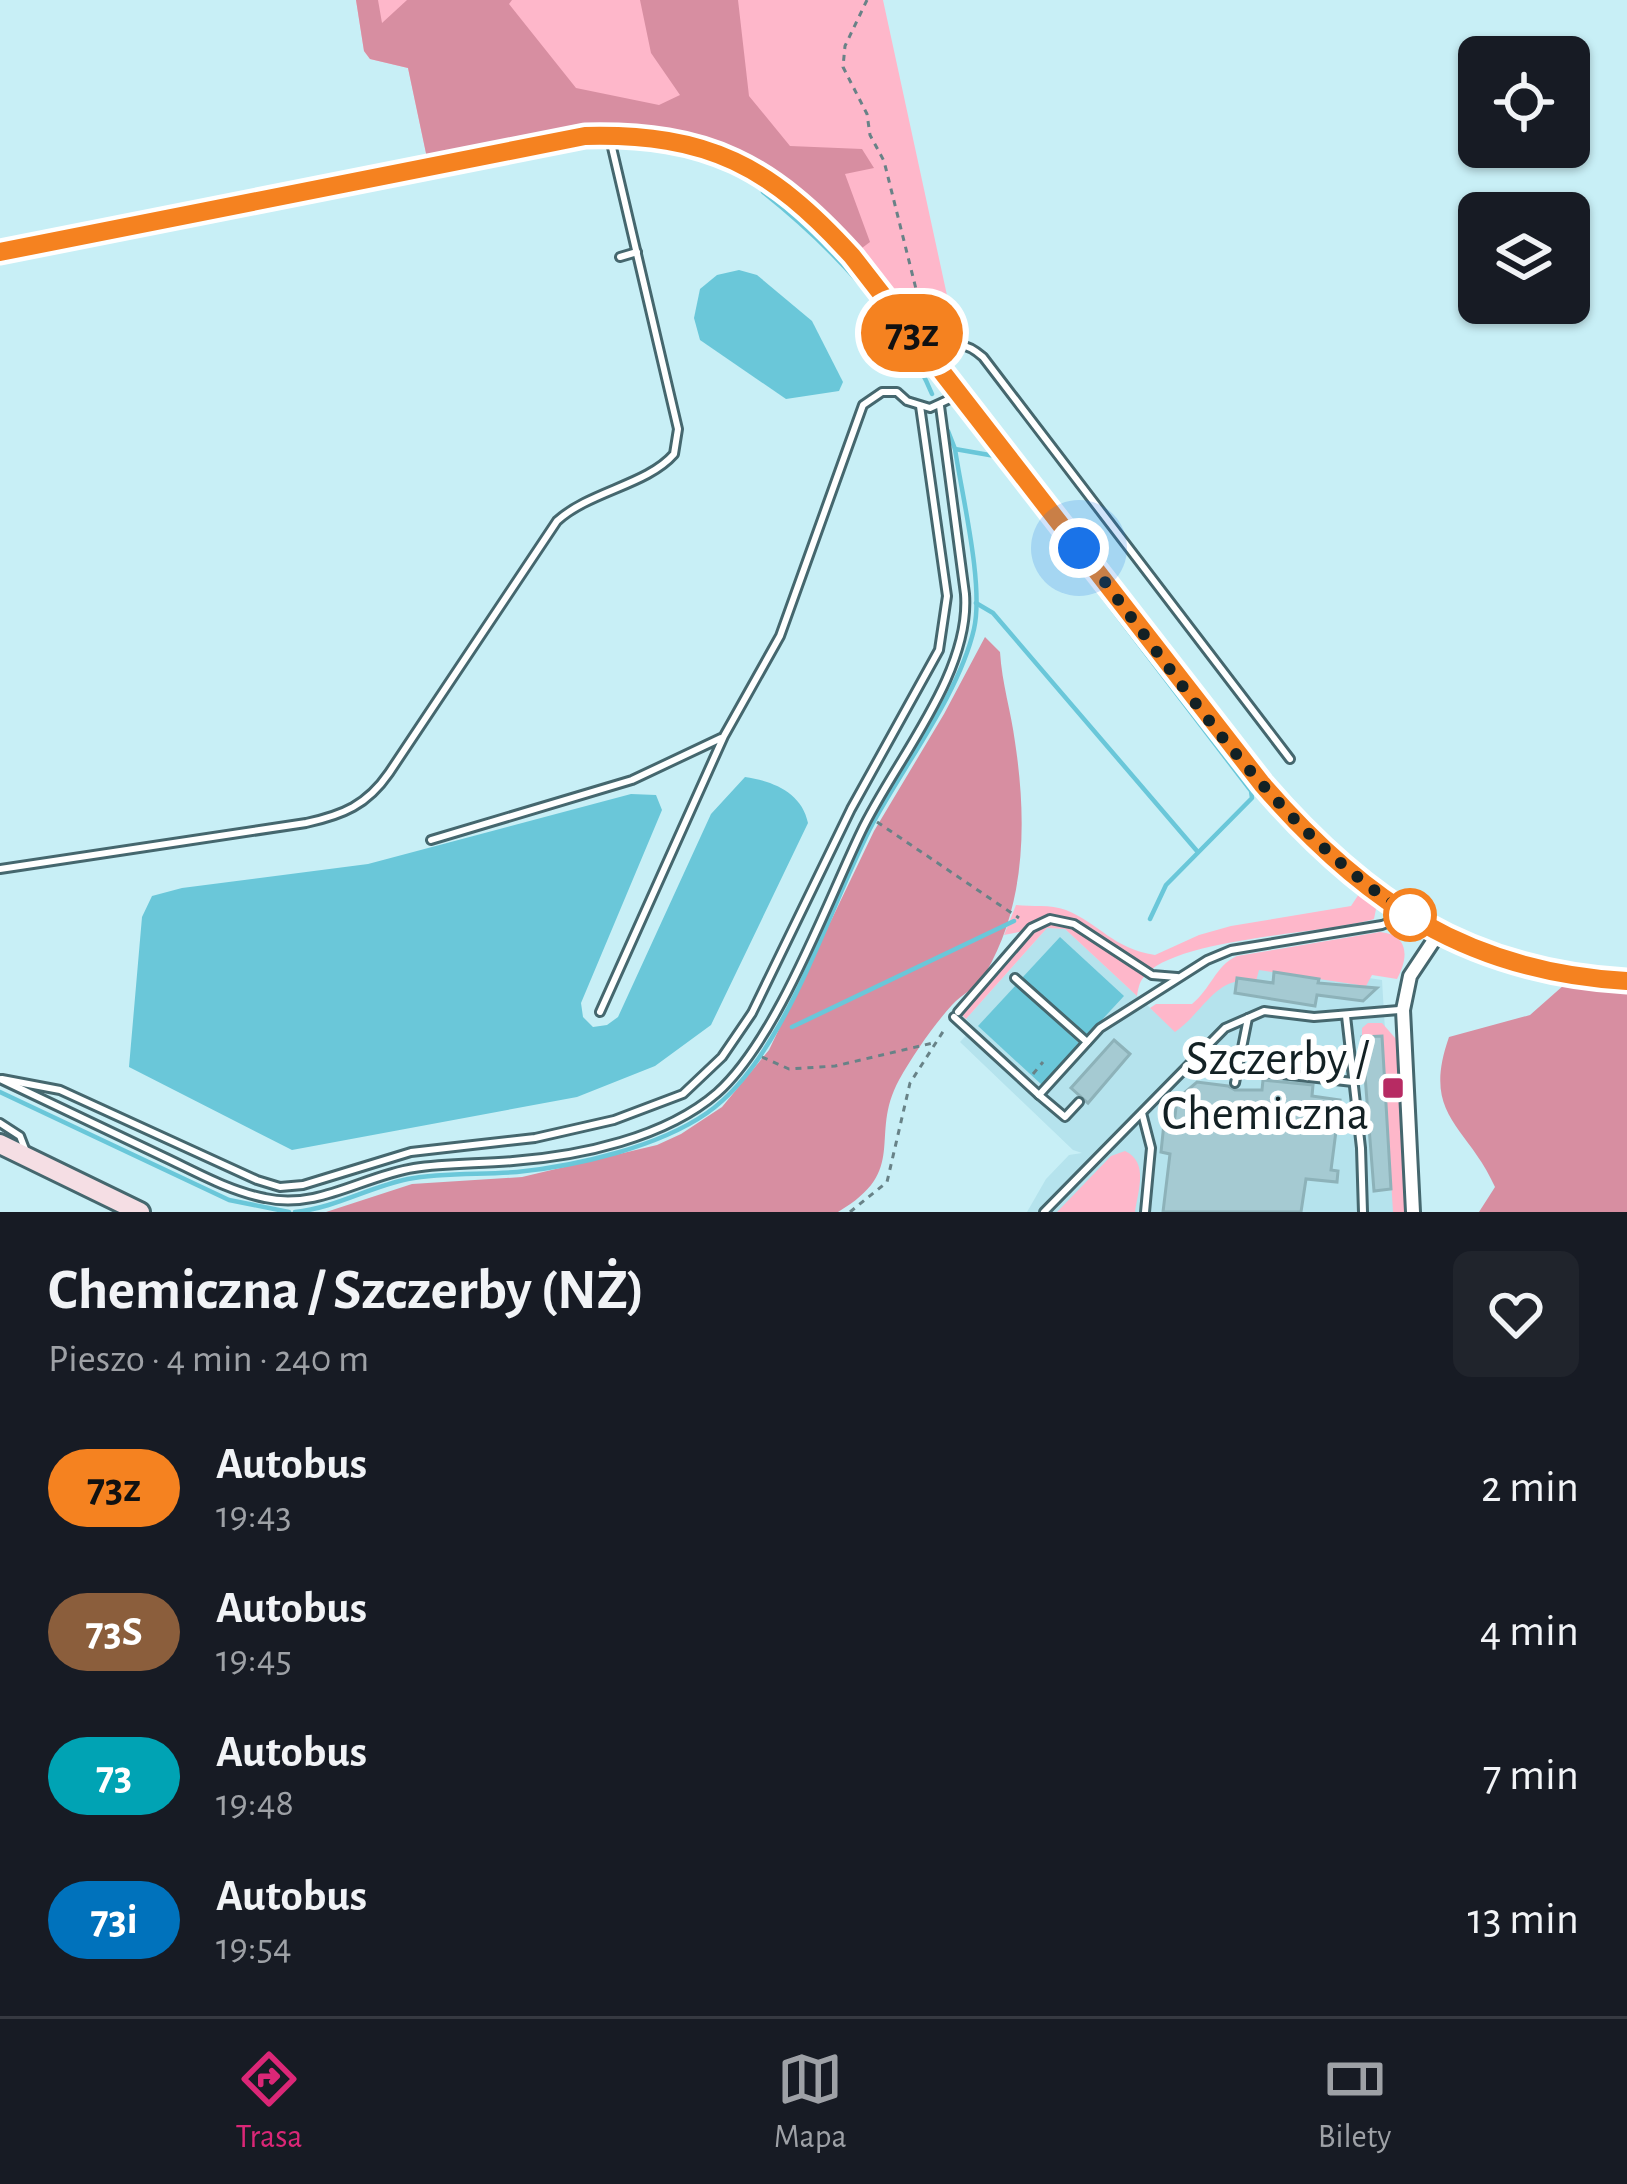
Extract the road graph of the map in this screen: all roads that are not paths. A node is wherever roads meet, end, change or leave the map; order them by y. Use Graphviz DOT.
graph roads {
  1 [pos="610,136"];
  2 [pos="0,252"];
  3 [pos="637,252"];
  4 [pos="620,256"];
  5 [pos="928,353"];
  6 [pos="959,394"];
  7 [pos="920,406"];
  8 [pos="940,406"];
  9 [pos="724,736"];
  10 [pos="1290,759"];
  11 [pos="431,840"];
  12 [pos="0,869"];
  13 [pos="1408,914"];
  14 [pos="1438,934"];
  15 [pos="1181,977"];
  16 [pos="1015,978"];
  17 [pos="1627,981"];
  18 [pos="1403,1010"];
  19 [pos="600,1012"];
  20 [pos="1346,1016"];
  21 [pos="1248,1018"];
  22 [pos="1088,1042"];
  23 [pos="1254,1070"];
  24 [pos="0,1079"];
  25 [pos="1235,1082"];
  26 [pos="1353,1082"];
  27 [pos="1039,1095"];
  28 [pos="1079,1102"];
  29 [pos="1142,1113"];
  30 [pos="0,1123"];
  31 [pos="14,1151"];
  32 [pos="0,1166"];
  33 [pos="140,1212"];
  34 [pos="1044,1212"];
  35 [pos="1144,1212"];
  36 [pos="1363,1212"];
  37 [pos="1413,1212"];
  1 -- 2 [label="street"];
  1 -- 3 [label="lane"];
  1 -- 5 [label="street"];
  3 -- 4 [label="lane"];
  3 -- 12 [label="lane"];
  5 -- 6 [label="street"];
  5 -- 10 [label="lane"];
  6 -- 8 [label="lane"];
  6 -- 13 [label="street"];
  7 -- 8 [label="lane"];
  7 -- 9 [label="lane"];
  7 -- 24 [label="lane"];
  8 -- 24 [label="lane"];
  9 -- 11 [label="lane"];
  9 -- 19 [label="lane"];
  13 -- 14 [label="street"];
  13 -- 15 [label="lane"];
  14 -- 17 [label="street"];
  14 -- 18 [label="street"];
  15 -- 22 [label="lane"];
  15 -- 27 [label="lane"];
  16 -- 22 [label="lane"];
  18 -- 20 [label="lane"];
  18 -- 37 [label="street"];
  20 -- 21 [label="lane"];
  20 -- 26 [label="lane"];
  21 -- 25 [label="lane"];
  21 -- 29 [label="lane"];
  22 -- 27 [label="lane"];
  23 -- 26 [label="lane"];
  26 -- 36 [label="lane"];
  27 -- 28 [label="lane"];
  29 -- 34 [label="lane"];
  29 -- 35 [label="lane"];
  30 -- 31 [label="lane"];
  31 -- 32 [label="lane"];
  31 -- 33 [label="street"];
}
